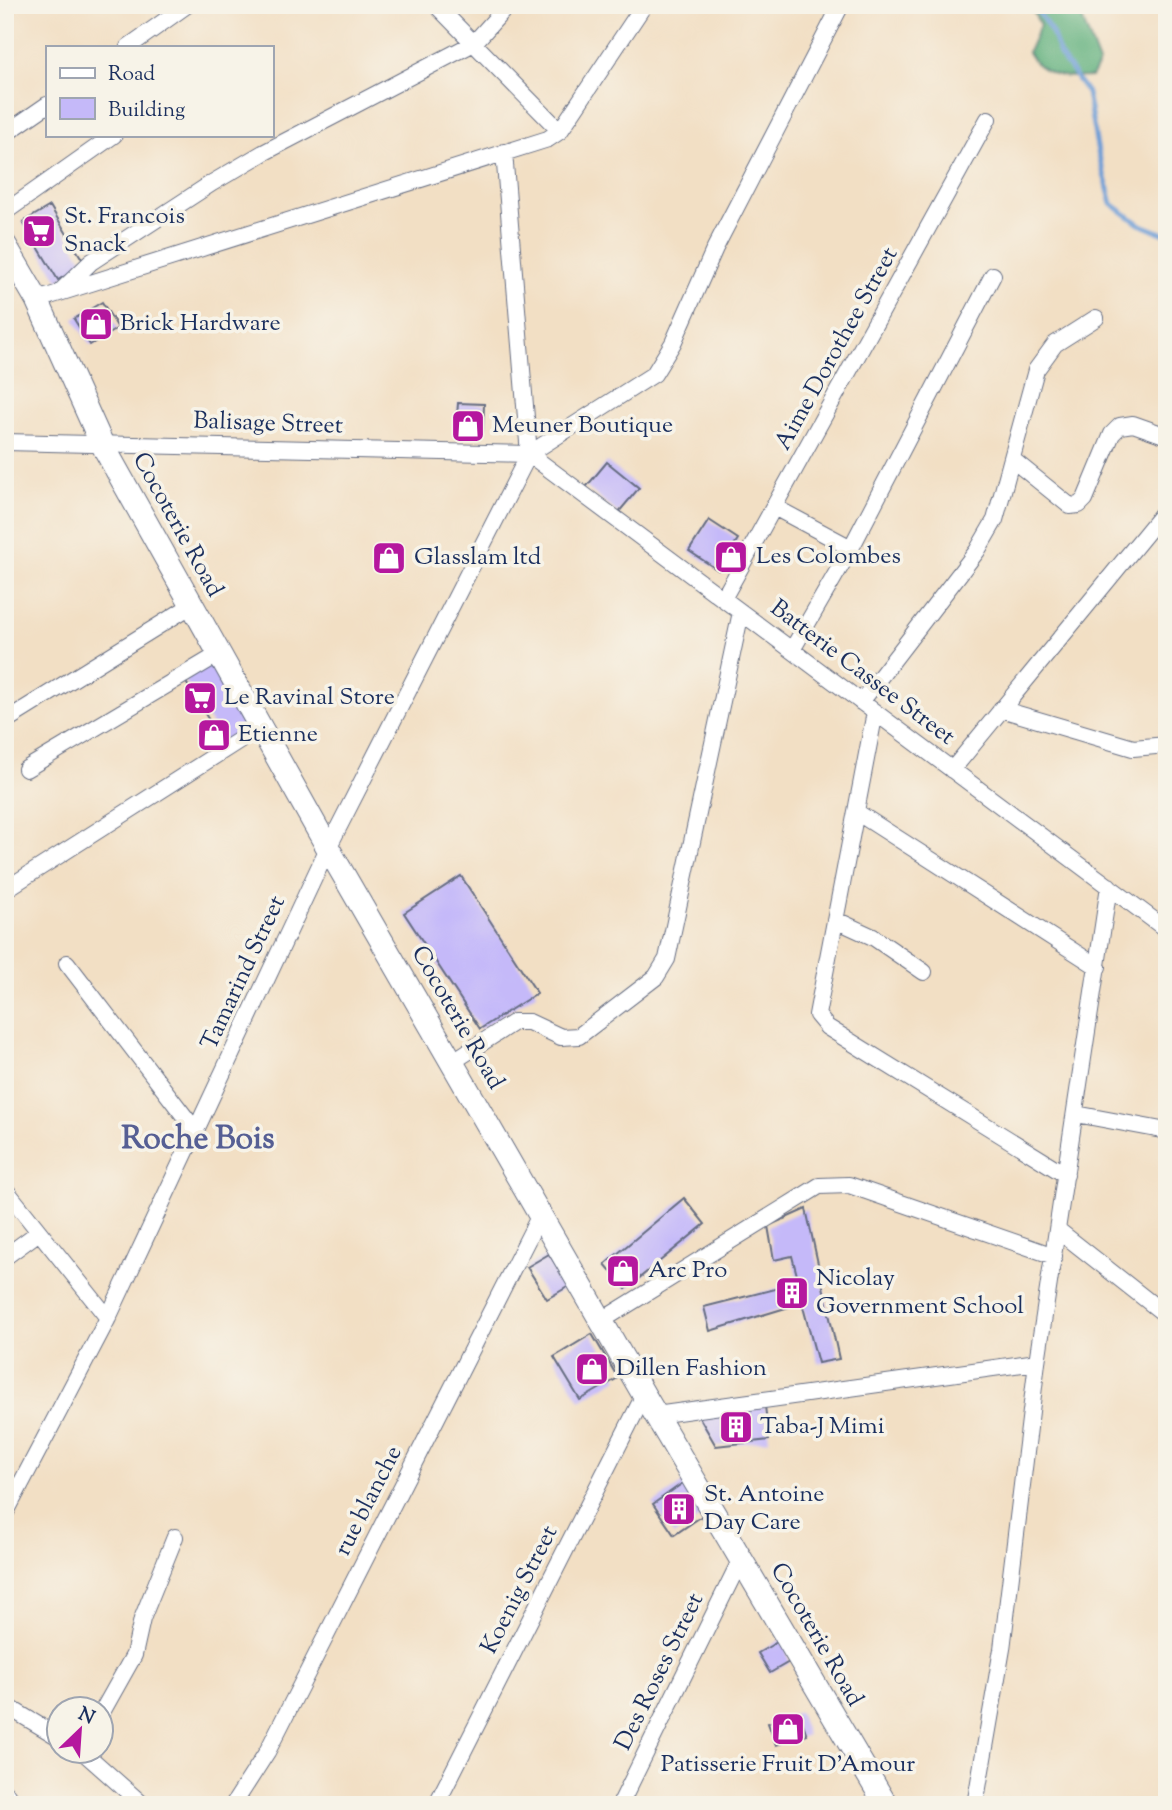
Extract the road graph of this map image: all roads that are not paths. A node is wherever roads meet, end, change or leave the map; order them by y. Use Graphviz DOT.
graph roads {
  1 [pos="187,5"];
  2 [pos="436,5"];
  3 [pos="508,5"];
  4 [pos="644,5"];
  5 [pos="841,5"];
  6 [pos="474,44"];
  7 [pos="129,46"];
  8 [pos="46,105"];
  9 [pos="988,119"];
  10 [pos="560,131"];
  11 [pos="5,134"];
  12 [pos="113,136"];
  13 [pos="504,152"];
  14 [pos="5,212"];
  15 [pos="5,246"];
  16 [pos="993,275"];
  17 [pos="59,293"];
  18 [pos="37,300"];
  19 [pos="1096,318"];
  20 [pos="1167,436"];
  21 [pos="5,442"];
  22 [pos="100,442"];
  23 [pos="529,454"];
  24 [pos="1013,460"];
  25 [pos="776,508"];
  26 [pos="1167,508"];
  27 [pos="851,548"];
  28 [pos="723,599"];
  29 [pos="192,605"];
  30 [pos="741,612"];
  31 [pos="792,650"];
  32 [pos="219,654"];
  33 [pos="861,702"];
  34 [pos="1001,709"];
  35 [pos="875,712"];
  36 [pos="5,721"];
  37 [pos="260,727"];
  38 [pos="1167,745"];
  39 [pos="26,769"];
  40 [pos="952,770"];
  41 [pos="858,813"];
  42 [pos="328,848"];
  43 [pos="11,886"];
  44 [pos="1109,886"];
  45 [pos="836,920"];
  46 [pos="1167,930"];
  47 [pos="67,962"];
  48 [pos="1098,967"];
  49 [pos="924,972"];
  50 [pos="452,1062"];
  51 [pos="1076,1114"];
  52 [pos="195,1130"];
  53 [pos="1167,1131"];
  54 [pos="1066,1175"];
  55 [pos="5,1189"];
  56 [pos="540,1215"];
  57 [pos="1058,1230"];
  58 [pos="39,1232"];
  59 [pos="1054,1256"];
  60 [pos="5,1257"];
  61 [pos="1167,1316"];
  62 [pos="108,1318"];
  63 [pos="601,1321"];
  64 [pos="1037,1362"];
  65 [pos="644,1395"];
  66 [pos="656,1415"];
  67 [pos="5,1514"];
  68 [pos="175,1537"];
  69 [pos="741,1559"];
  70 [pos="112,1694"];
  71 [pos="5,1705"];
  72 [pos="46,1730"];
  73 [pos="96,1764"];
  74 [pos="5,1792"];
  75 [pos="13,1805"];
  76 [pos="143,1805"];
  77 [pos="233,1805"];
  78 [pos="436,1805"];
  79 [pos="620,1805"];
  80 [pos="886,1805"];
  81 [pos="975,1805"];
  1 -- 7 [label="street"];
  2 -- 6 [label="street"];
  3 -- 6 [label="street"];
  4 -- 10 [label="street"];
  5 -- 23 [label="street"];
  6 -- 10 [label="street"];
  6 -- 17 [label="street"];
  8 -- 11 [label="street"];
  9 -- 25 [label="street, Aime Dorothee Street"];
  10 -- 13 [label="street"];
  12 -- 14 [label="street"];
  13 -- 17 [label="street"];
  13 -- 23 [label="street"];
  15 -- 18 [label="street, Cocoterie Road"];
  16 -- 27 [label="street"];
  17 -- 18 [label="street"];
  18 -- 22 [label="street, Cocoterie Road"];
  19 -- 24 [label="street"];
  20 -- 24 [label="street"];
  21 -- 22 [label="street, Balisage Street"];
  22 -- 23 [label="street, Balisage Street"];
  22 -- 29 [label="street, Cocoterie Road"];
  23 -- 28 [label="street, Batterie Cassee Street"];
  23 -- 42 [label="street, Tamarind Street"];
  24 -- 33 [label="street"];
  25 -- 27 [label="street"];
  25 -- 28 [label="street, Aime Dorothee Street"];
  26 -- 34 [label="street"];
  27 -- 31 [label="street"];
  28 -- 30 [label="street, Batterie Cassee Street"];
  29 -- 32 [label="street, Cocoterie Road"];
  29 -- 36 [label="street"];
  30 -- 31 [label="street, Batterie Cassee Street"];
  30 -- 50 [label="street"];
  31 -- 33 [label="street, Batterie Cassee Street"];
  32 -- 37 [label="street, Cocoterie Road"];
  32 -- 39 [label="street"];
  33 -- 35 [label="street, Batterie Cassee Street"];
  34 -- 38 [label="street"];
  34 -- 40 [label="street"];
  35 -- 40 [label="street, Batterie Cassee Street"];
  35 -- 41 [label="street"];
  37 -- 42 [label="street, Cocoterie Road"];
  37 -- 43 [label="street"];
  40 -- 44 [label="street, Batterie Cassee Street"];
  41 -- 45 [label="street"];
  41 -- 48 [label="street"];
  42 -- 50 [label="street, Cocoterie Road"];
  42 -- 52 [label="street, Tamarind Street"];
  44 -- 46 [label="street, Batterie Cassee Street"];
  44 -- 48 [label="street"];
  45 -- 49 [label="street"];
  45 -- 54 [label="street"];
  47 -- 52 [label="street"];
  48 -- 51 [label="street"];
  50 -- 56 [label="street, Cocoterie Road"];
  51 -- 53 [label="street"];
  51 -- 54 [label="street"];
  52 -- 62 [label="street, Tamarind Street"];
  54 -- 57 [label="street"];
  55 -- 58 [label="street"];
  56 -- 63 [label="street, Cocoterie Road"];
  56 -- 77 [label="street, rue blanche"];
  57 -- 59 [label="street"];
  57 -- 61 [label="street"];
  58 -- 60 [label="street"];
  58 -- 62 [label="street"];
  59 -- 63 [label="street"];
  59 -- 64 [label="street"];
  62 -- 67 [label="street, Tamarind Street"];
  63 -- 65 [label="street, Cocoterie Road"];
  64 -- 66 [label="street"];
  64 -- 81 [label="street"];
  65 -- 66 [label="street, Cocoterie Road"];
  65 -- 78 [label="street, Koenig Street"];
  66 -- 69 [label="street, Cocoterie Road"];
  68 -- 70 [label="street"];
  69 -- 79 [label="street, Des Roses Street"];
  69 -- 80 [label="street, Cocoterie Road"];
  71 -- 72 [label="street"];
  73 -- 76 [label="street"];
  74 -- 75 [label="street"];
}
